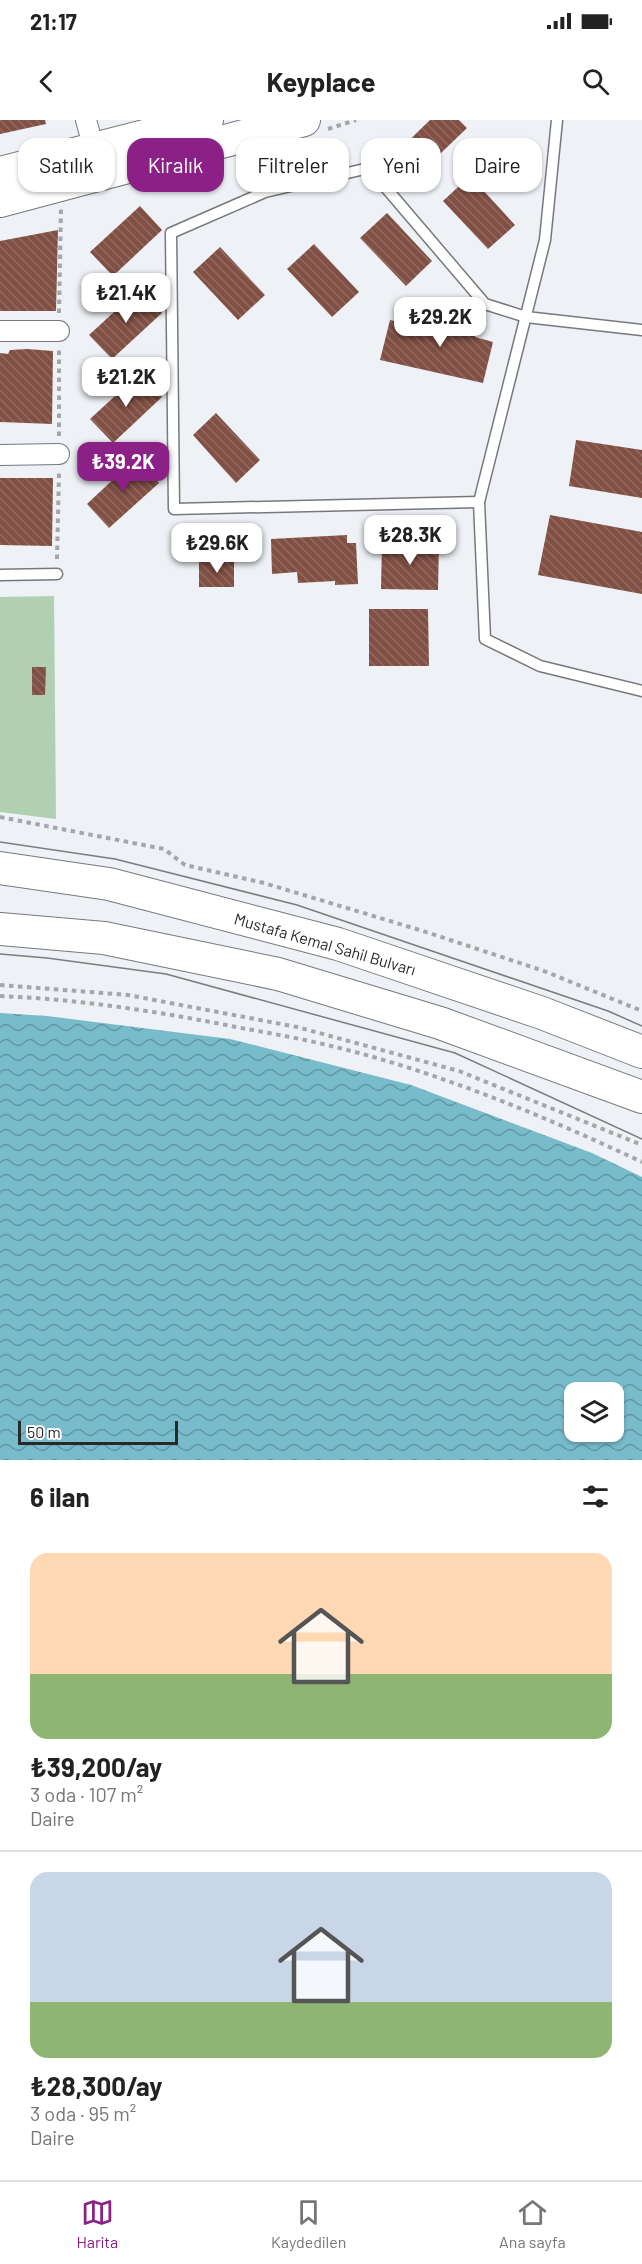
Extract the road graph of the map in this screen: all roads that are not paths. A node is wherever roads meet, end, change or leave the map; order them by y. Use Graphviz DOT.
graph roads {
  1 [pos="207,120"];
  2 [pos="556,120"];
  3 [pos="313,125"];
  4 [pos="90,135"];
  5 [pos="0,173"];
  6 [pos="0,201"];
  7 [pos="526,317"];
  8 [pos="642,330"];
  9 [pos="59,331"];
  10 [pos="0,332"];
  11 [pos="0,454"];
  12 [pos="59,454"];
  13 [pos="479,502"];
  14 [pos="57,574"];
  15 [pos="0,575"];
  16 [pos="642,691"];
  17 [pos="0,868"];
  18 [pos="0,879"];
  19 [pos="109,884"];
  20 [pos="0,929"];
  21 [pos="642,1052"];
  22 [pos="642,1097"];
  1 -- 4 [label="main road"];
  2 -- 7 [label="lane"];
  3 -- 6 [label="main road"];
  4 -- 5 [label="main road"];
  7 -- 8 [label="lane"];
  7 -- 13 [label="lane"];
  7 -- 13 [label="lane"];
  9 -- 10 [label="street"];
  11 -- 12 [label="street"];
  13 -- 16 [label="lane"];
  14 -- 15 [label="lane"];
  17 -- 19 [label="main road, Mustafa Kemal Sahil Bulvarı"];
  18 -- 19 [label="main road"];
  19 -- 21 [label="main road, Mustafa Kemal Sahil Bulvarı"];
  20 -- 22 [label="main road"];
}
